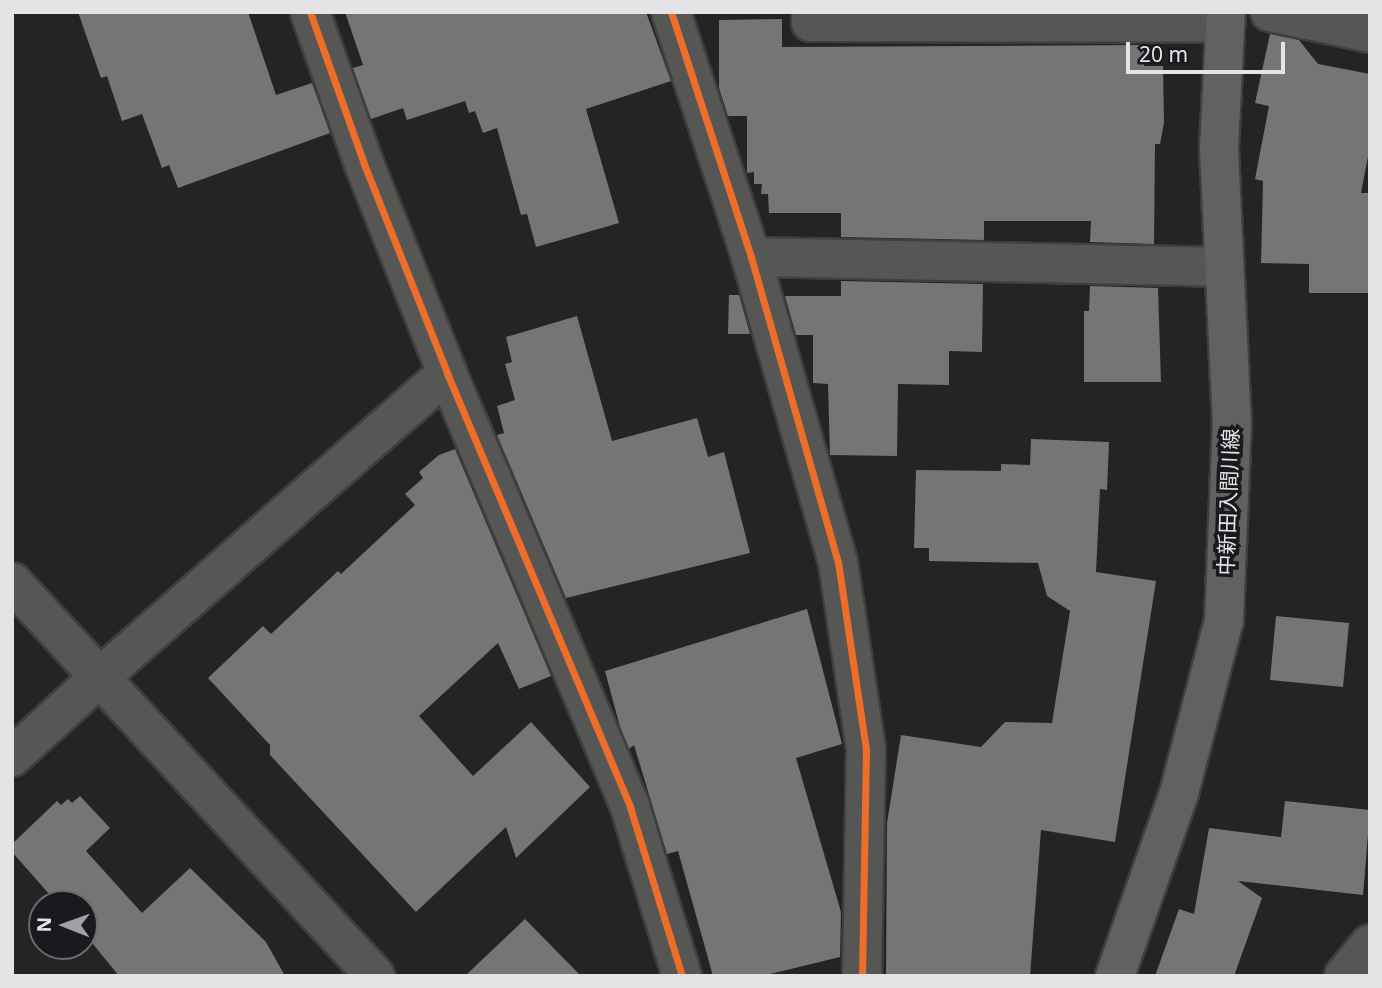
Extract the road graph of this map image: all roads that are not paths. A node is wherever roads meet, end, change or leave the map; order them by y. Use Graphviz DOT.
graph roads {
  1 [pos="310,12"];
  2 [pos="671,12"];
  3 [pos="811,12"];
  4 [pos="1270,12"];
  5 [pos="1225,18"];
  6 [pos="1370,33"];
  7 [pos="751,257"];
  8 [pos="1222,267"];
  9 [pos="447,373"];
  10 [pos="12,582"];
  11 [pos="100,677"];
  12 [pos="12,757"];
  13 [pos="1370,944"];
  14 [pos="375,976"];
  15 [pos="682,976"];
  16 [pos="862,976"];
  17 [pos="1115,976"];
  18 [pos="1344,976"];
  1 -- 9 [label="street"];
  2 -- 7 [label="street"];
  3 -- 5 [label="street"];
  4 -- 6 [label="street"];
  5 -- 8 [label="main road, 中新田入間川線"];
  7 -- 8 [label="street"];
  7 -- 16 [label="street"];
  8 -- 17 [label="main road, 中新田入間川線"];
  9 -- 11 [label="street"];
  9 -- 15 [label="street"];
  10 -- 11 [label="street"];
  11 -- 12 [label="street"];
  11 -- 14 [label="street"];
  13 -- 18 [label="street"];
}
